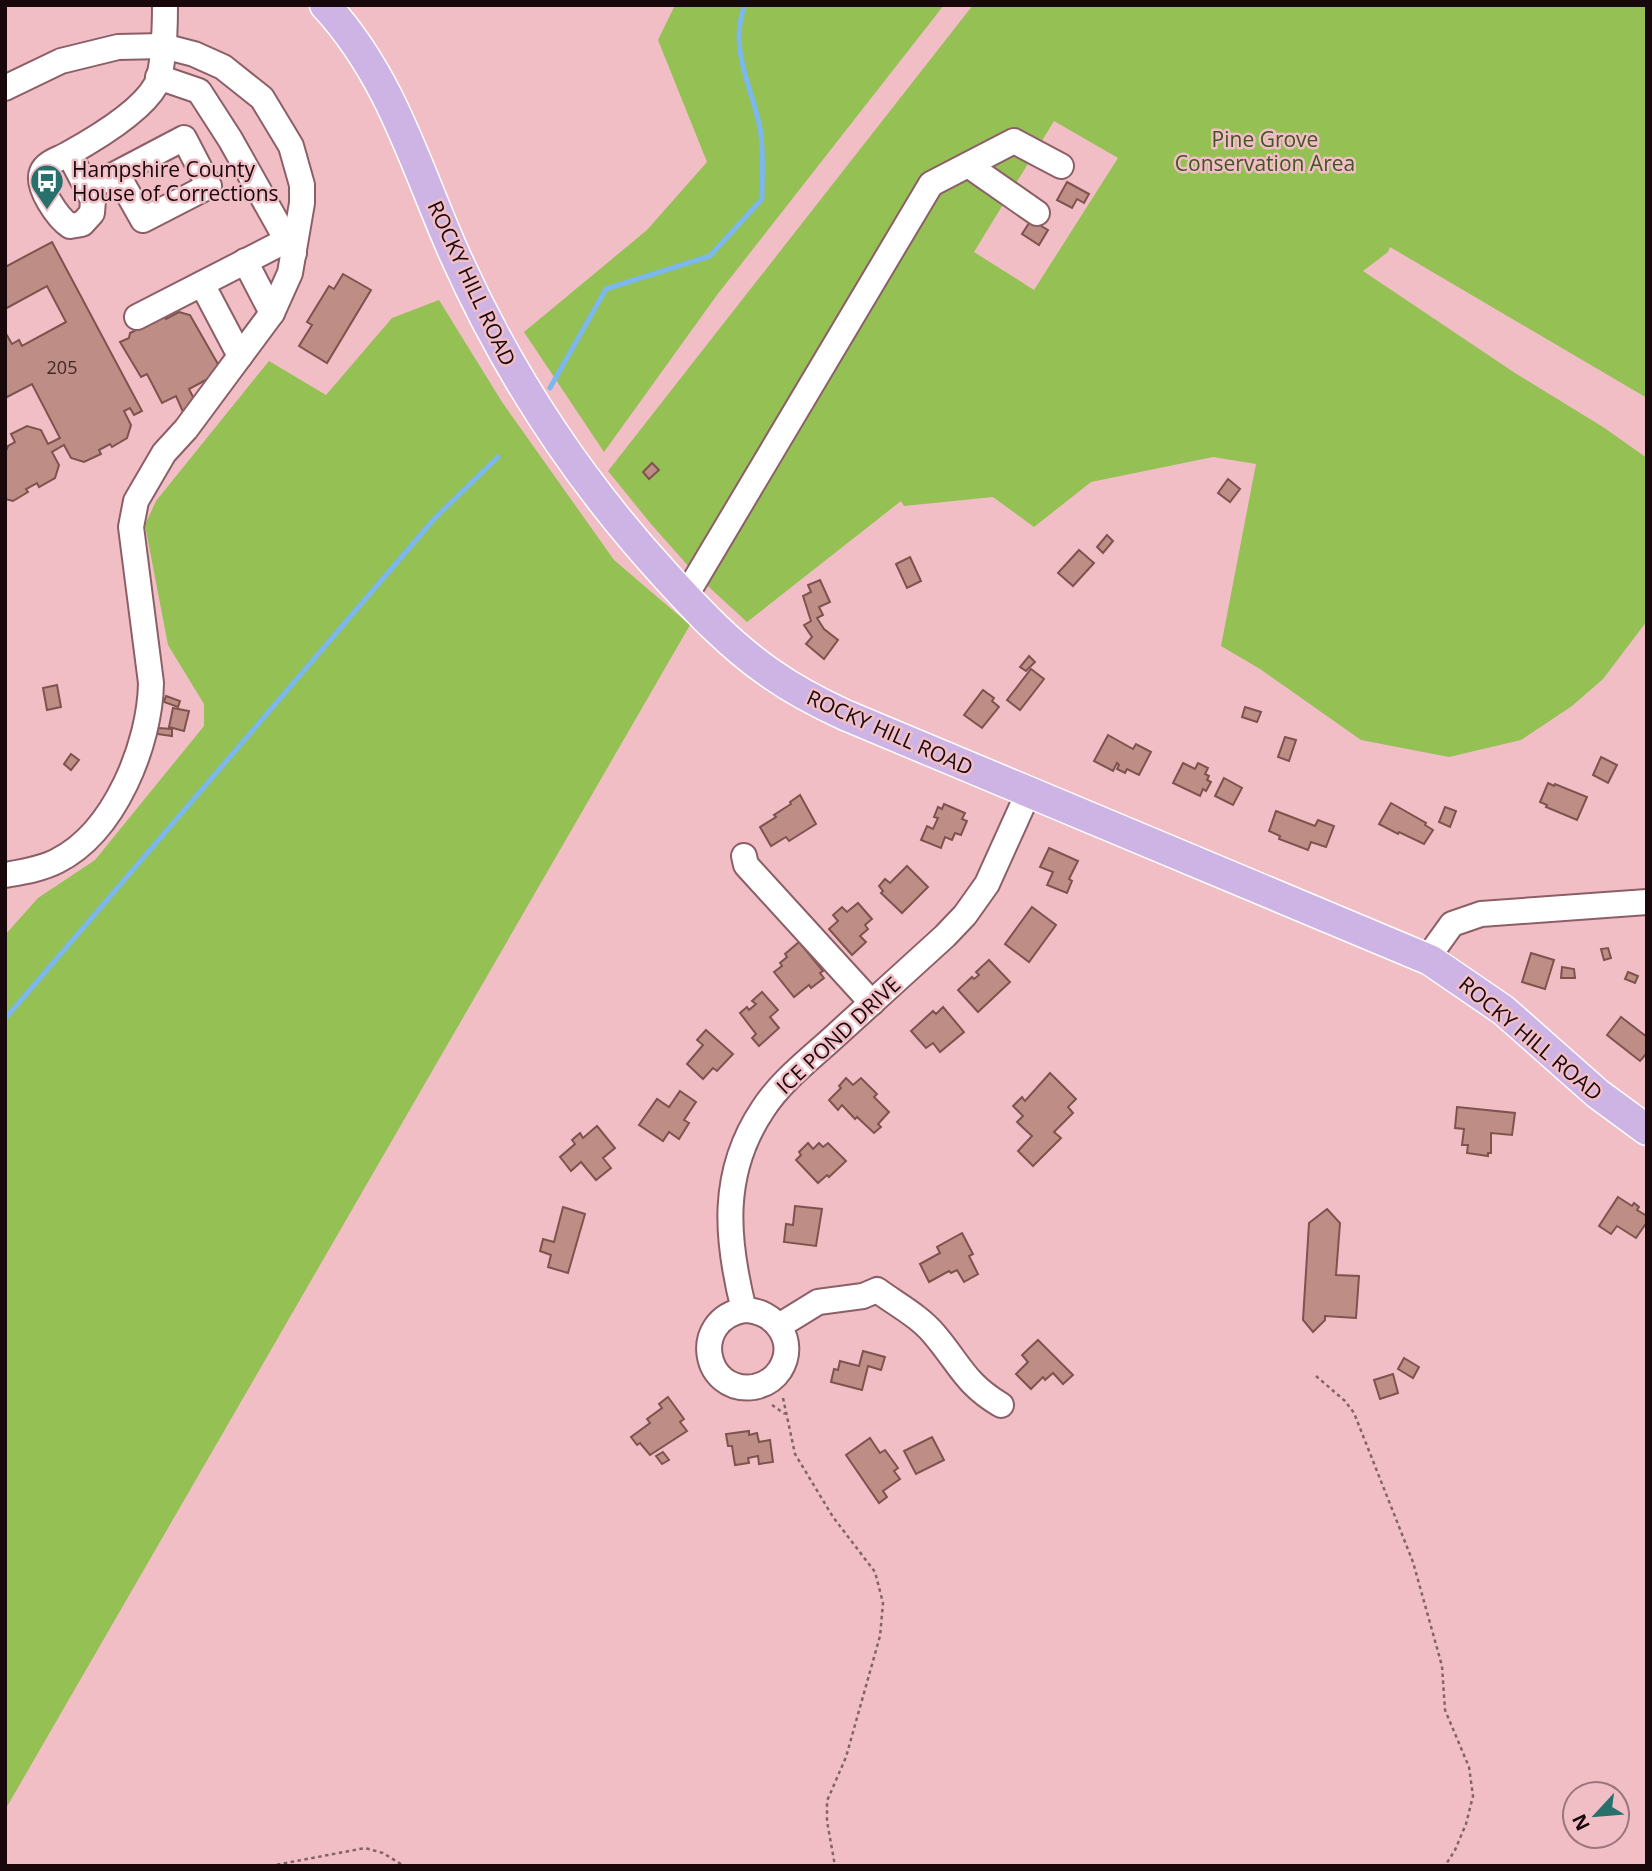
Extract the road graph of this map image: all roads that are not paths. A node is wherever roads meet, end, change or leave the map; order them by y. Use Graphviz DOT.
graph roads {
  1 [pos="165,5"];
  2 [pos="325,5"];
  3 [pos="163,46"];
  4 [pos="158,77"];
  5 [pos="5,88"];
  6 [pos="69,154"];
  7 [pos="968,165"];
  8 [pos="1062,166"];
  9 [pos="117,174"];
  10 [pos="87,189"];
  11 [pos="1037,213"];
  12 [pos="290,246"];
  13 [pos="245,261"];
  14 [pos="202,284"];
  15 [pos="272,313"];
  16 [pos="137,317"];
  17 [pos="240,356"];
  18 [pos="685,597"];
  19 [pos="1029,792"];
  20 [pos="744,856"];
  21 [pos="5,875"];
  22 [pos="1647,902"];
  23 [pos="1430,960"];
  24 [pos="872,1003"];
  25 [pos="1647,1130"];
  26 [pos="744,1310"];
  27 [pos="779,1326"];
  28 [pos="1001,1405"];
  1 -- 3 [label="street"];
  2 -- 18 [label="main road, ROCKY HILL ROAD"];
  3 -- 4 [label="street"];
  3 -- 5 [label="street"];
  3 -- 12 [label="street"];
  4 -- 6 [label="street"];
  4 -- 12 [label="street"];
  6 -- 10 [label="street"];
  6 -- 10 [label="street"];
  7 -- 8 [label="street"];
  7 -- 11 [label="street"];
  7 -- 18 [label="street"];
  9 -- 10 [label="street"];
  12 -- 13 [label="street"];
  12 -- 15 [label="street"];
  13 -- 14 [label="street"];
  13 -- 15 [label="street"];
  14 -- 16 [label="street"];
  14 -- 17 [label="street"];
  15 -- 17 [label="street"];
  17 -- 21 [label="street"];
  18 -- 19 [label="main road, ROCKY HILL ROAD"];
  19 -- 23 [label="main road, ROCKY HILL ROAD"];
  19 -- 24 [label="street, ICE POND DRIVE"];
  20 -- 24 [label="street"];
  22 -- 23 [label="street"];
  23 -- 25 [label="main road, ROCKY HILL ROAD"];
  24 -- 26 [label="street, ICE POND DRIVE"];
  26 -- 27 [label="street"];
  26 -- 27 [label="street"];
  27 -- 28 [label="street"];
}
